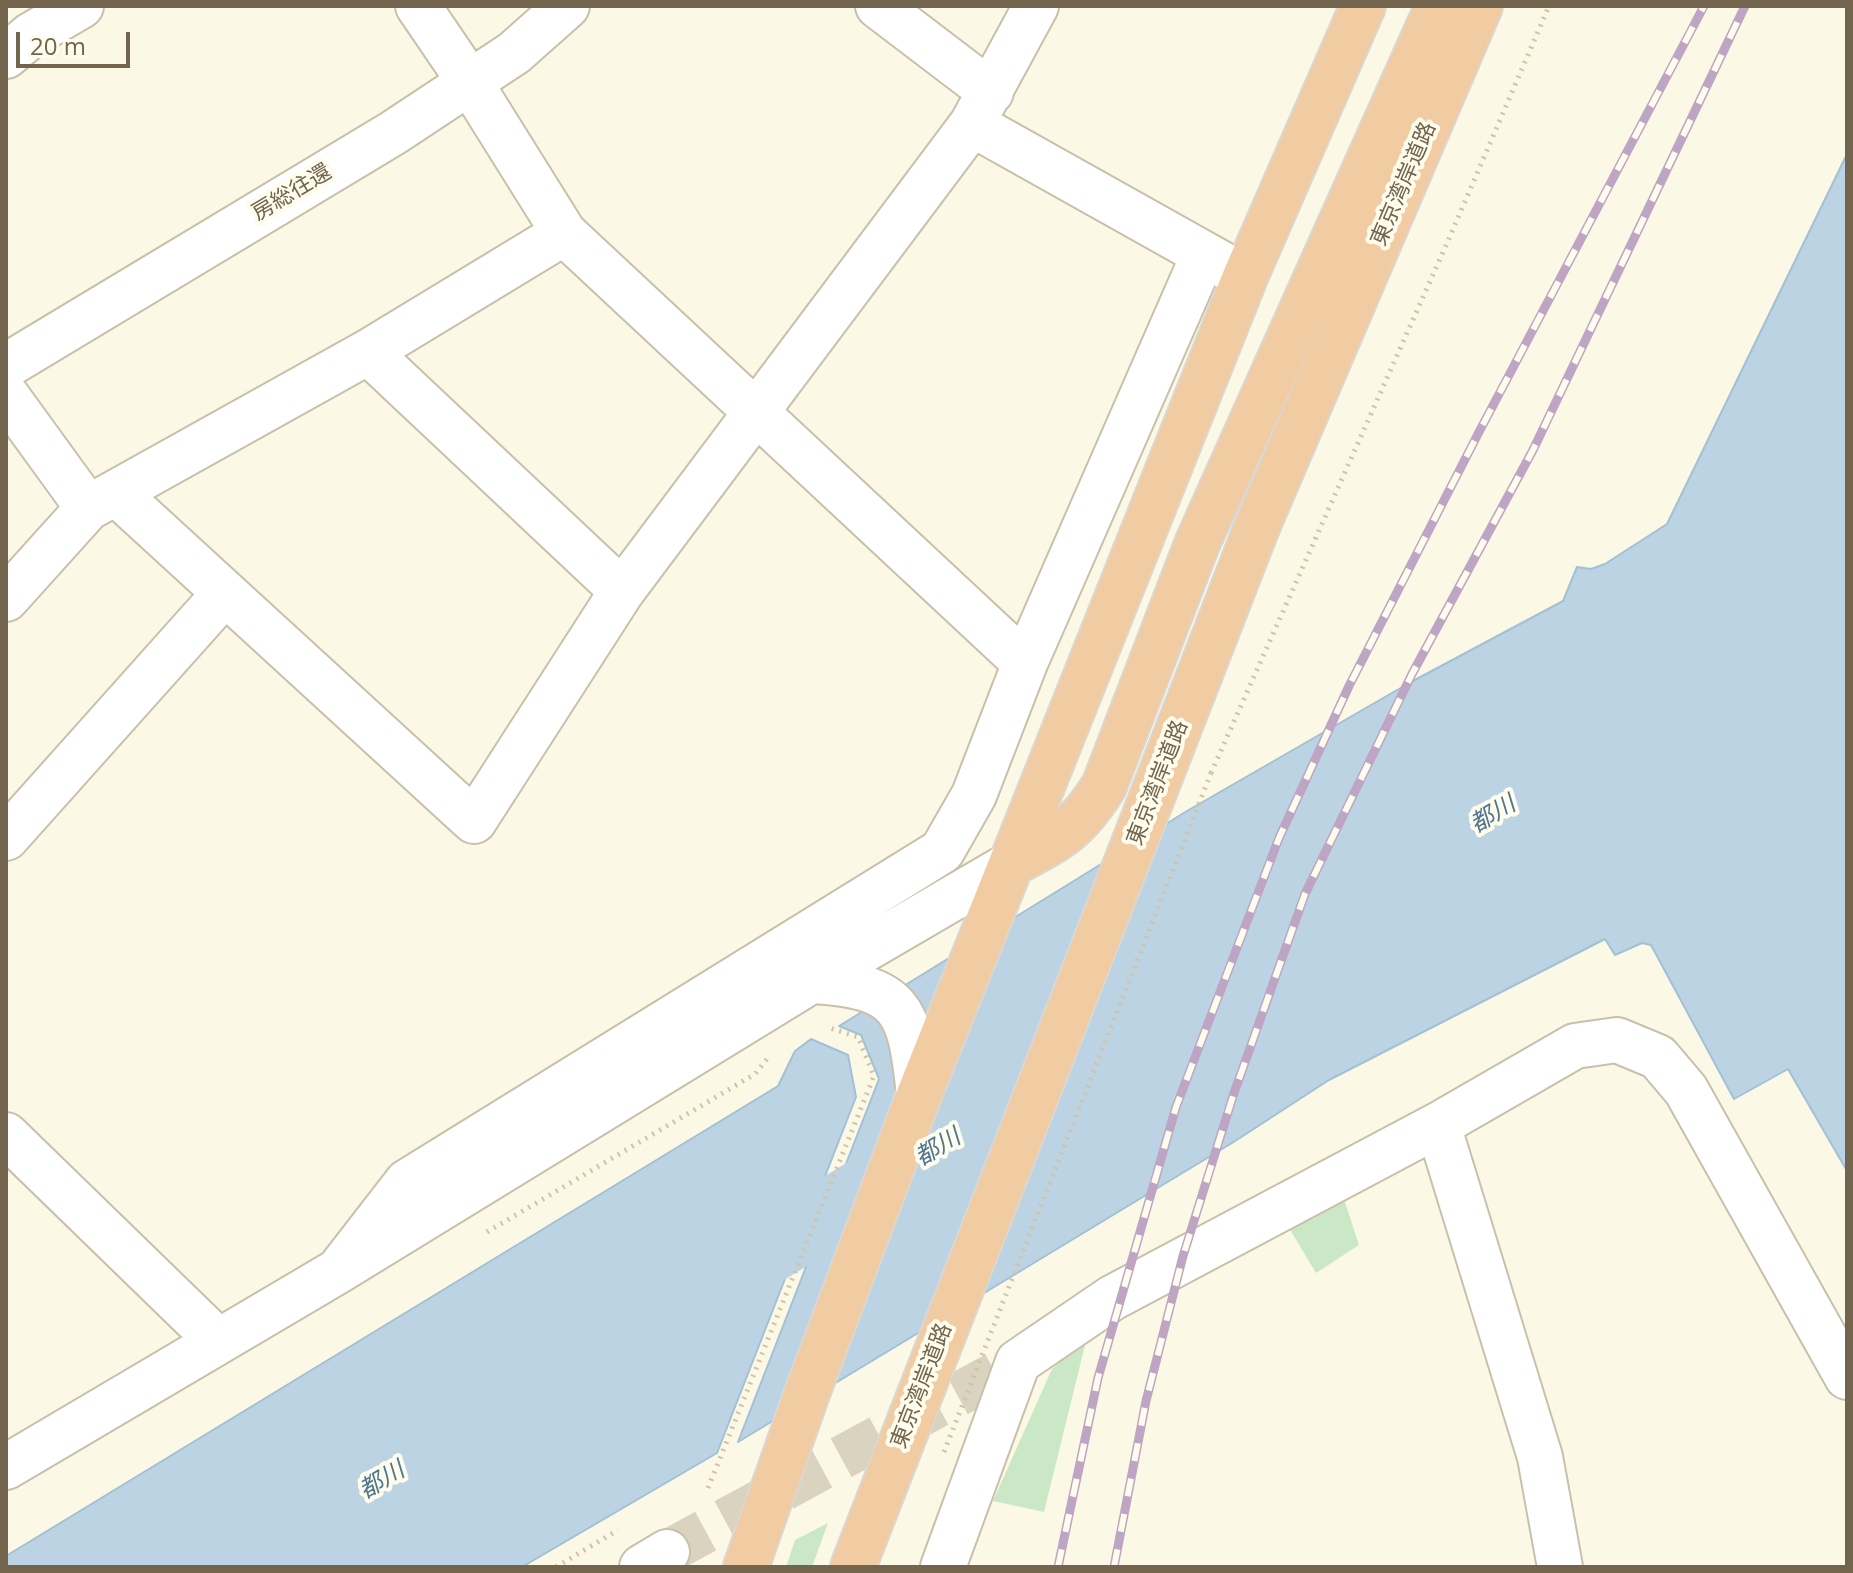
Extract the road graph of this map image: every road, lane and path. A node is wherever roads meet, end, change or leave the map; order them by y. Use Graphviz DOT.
graph roads {
  1 [pos="81,6"];
  2 [pos="418,6"];
  3 [pos="567,6"];
  4 [pos="878,6"];
  5 [pos="1036,6"];
  6 [pos="1363,6"];
  7 [pos="1438,6"];
  8 [pos="1480,6"];
  9 [pos="1549,6"];
  10 [pos="19,32"];
  11 [pos="469,81"];
  12 [pos="981,108"];
  13 [pos="564,233"];
  14 [pos="1204,254"];
  15 [pos="1245,277"];
  16 [pos="368,352"];
  17 [pos="6,366"];
  18 [pos="6,395"];
  19 [pos="757,414"];
  20 [pos="102,501"];
  21 [pos="622,591"];
  22 [pos="225,593"];
  23 [pos="6,599"];
  24 [pos="1025,663"];
  25 [pos="6,838"];
  26 [pos="1013,863"];
  27 [pos="812,1002"];
  28 [pos="919,1095"];
  29 [pos="1438,1125"];
  30 [pos="6,1135"];
  31 [pos="338,1271"];
  32 [pos="218,1341"];
  33 [pos="1847,1377"];
  34 [pos="944,1452"];
  35 [pos="6,1467"];
  36 [pos="708,1488"];
  37 [pos="625,1526"];
  38 [pos="556,1567"];
  39 [pos="746,1567"];
  40 [pos="853,1567"];
  41 [pos="943,1567"];
  42 [pos="1560,1567"];
  1 -- 10 [label="street"];
  2 -- 11 [label="street"];
  3 -- 11 [label="street, 房総往還"];
  4 -- 12 [label="street"];
  5 -- 12 [label="street"];
  6 -- 15 [label="highway"];
  7 -- 26 [label="highway"];
  8 -- 40 [label="highway, 東京湾岸道路"];
  9 -- 34 [label="path, bridge"];
  11 -- 13 [label="street"];
  11 -- 17 [label="street, 房総往還"];
  12 -- 14 [label="street"];
  12 -- 19 [label="street"];
  13 -- 16 [label="street"];
  13 -- 19 [label="street"];
  14 -- 15 [label="street"];
  14 -- 24 [label="street"];
  15 -- 26 [label="highway"];
  16 -- 20 [label="street"];
  16 -- 21 [label="street"];
  18 -- 20 [label="street"];
  19 -- 21 [label="street"];
  19 -- 24 [label="street"];
  20 -- 22 [label="street"];
  20 -- 23 [label="street"];
  21 -- 22 [label="street"];
  22 -- 25 [label="street"];
  24 -- 31 [label="street"];
  26 -- 27 [label="street"];
  26 -- 28 [label="highway"];
  27 -- 28 [label="street"];
  27 -- 31 [label="street"];
  27 -- 36 [label="path"];
  28 -- 39 [label="highway"];
  29 -- 33 [label="street"];
  29 -- 41 [label="street"];
  29 -- 42 [label="street"];
  30 -- 32 [label="street"];
  31 -- 32 [label="street"];
  32 -- 35 [label="street"];
  37 -- 38 [label="path"];
}
